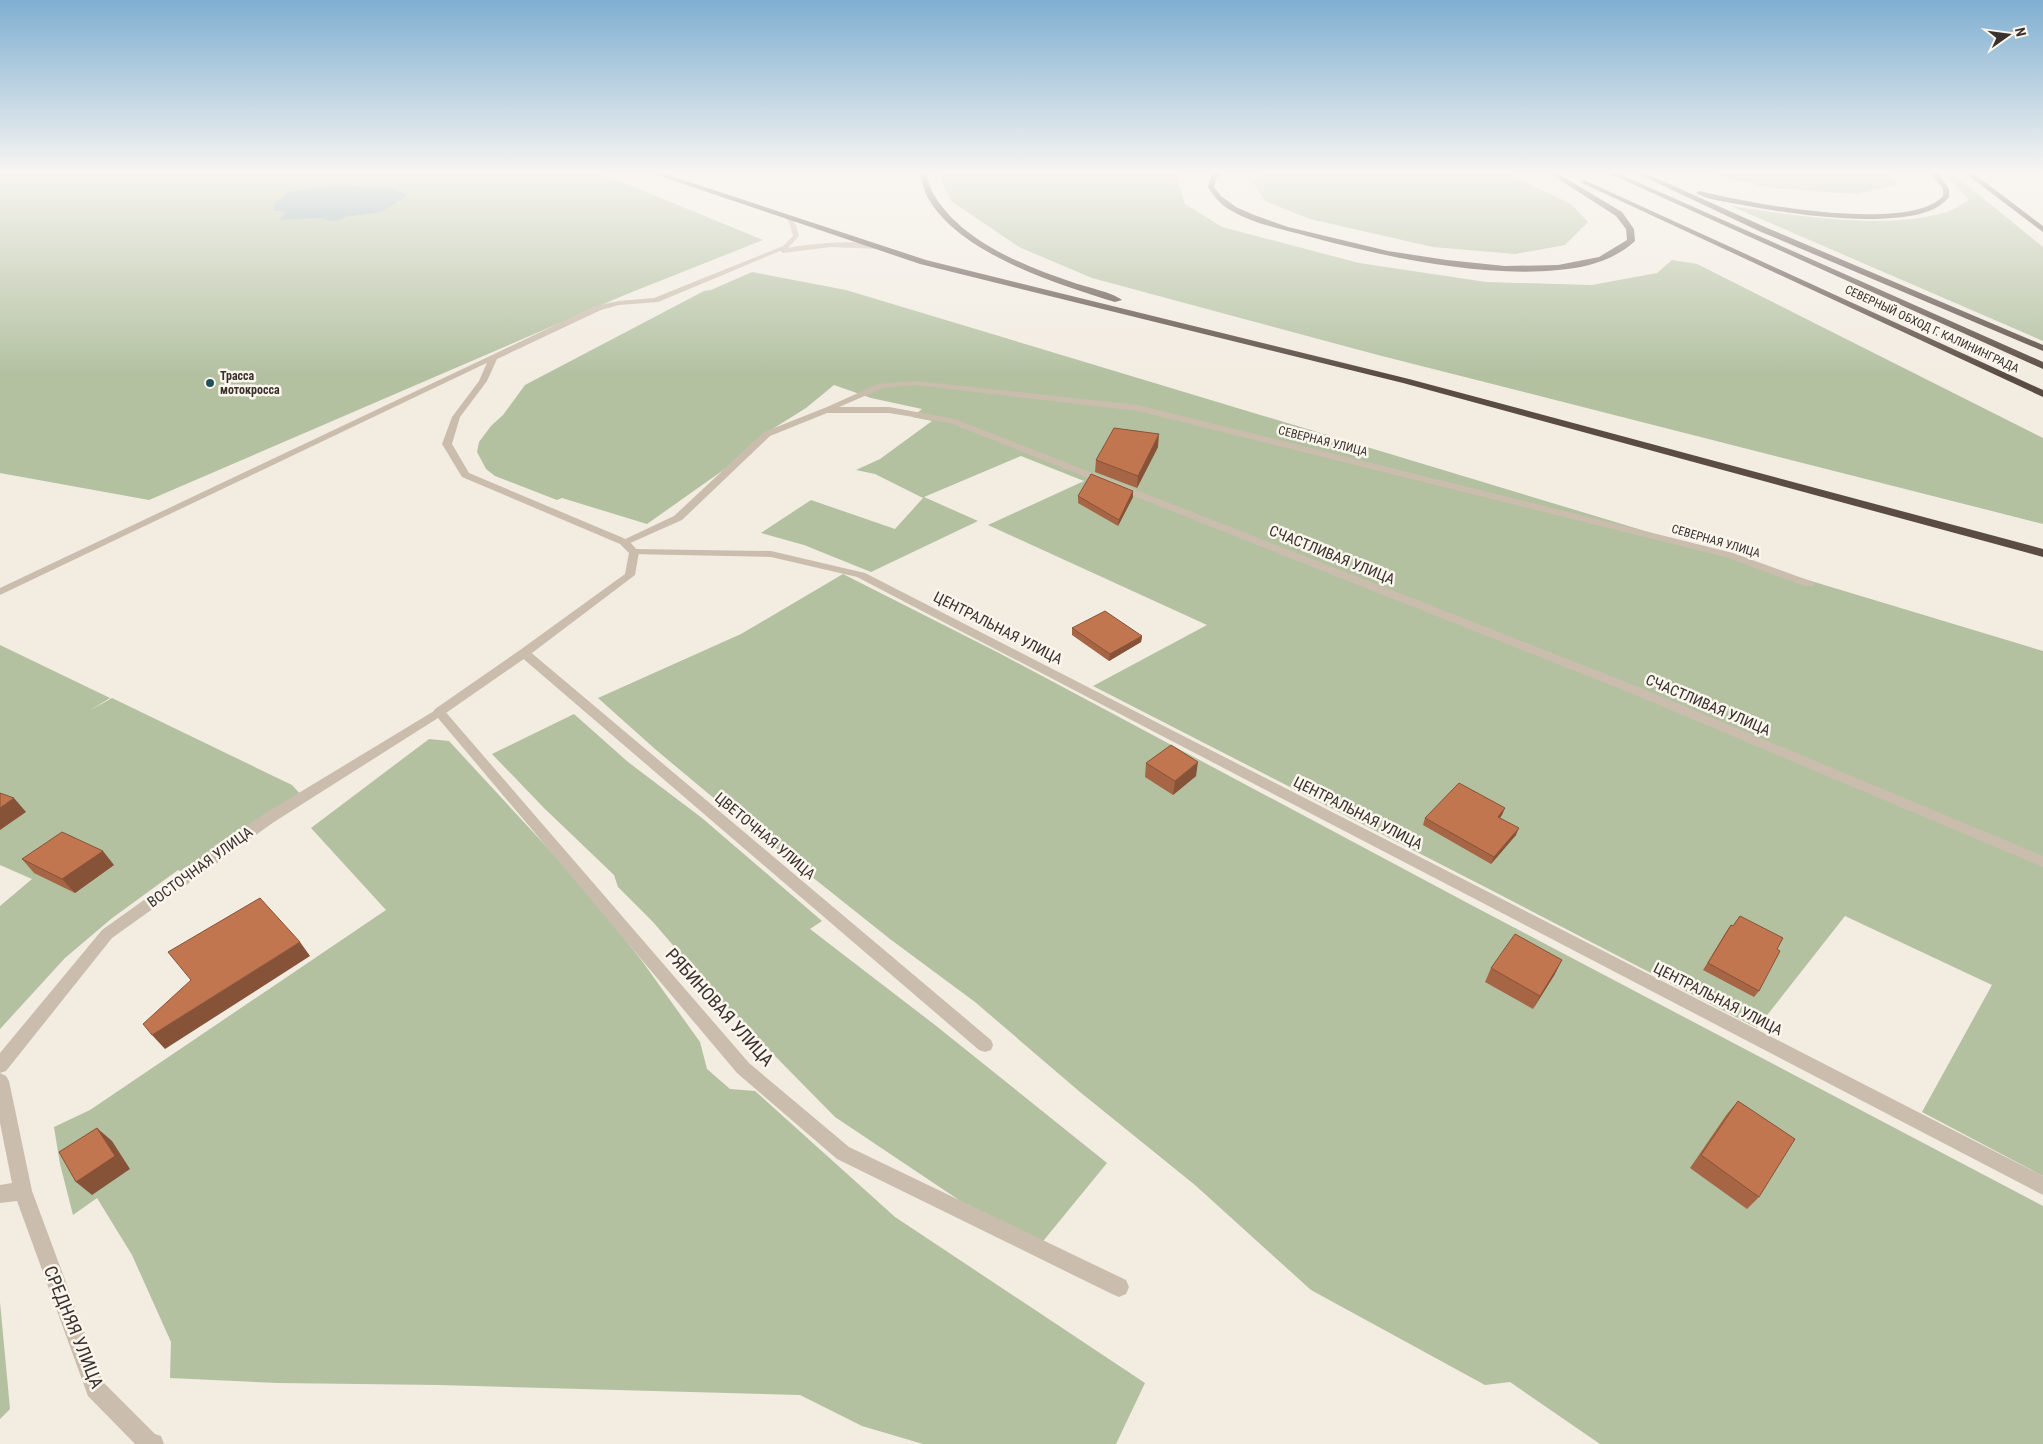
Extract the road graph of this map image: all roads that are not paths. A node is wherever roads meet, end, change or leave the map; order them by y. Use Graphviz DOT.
graph roads {
  1 [pos="793,240"];
  2 [pos="859,240"];
  3 [pos="978,240"];
  4 [pos="1333,240"];
  5 [pos="1630,240"];
  6 [pos="1710,240"];
  7 [pos="1762,240"];
  8 [pos="1789,240"];
  9 [pos="879,247"];
  10 [pos="768,255"];
  11 [pos="1234,337"];
  12 [pos="2043,348"];
  13 [pos="493,358"];
  14 [pos="2043,366"];
  15 [pos="2043,394"];
  16 [pos="826,410"];
  17 [pos="624,542"];
  18 [pos="634,552"];
  19 [pos="2043,553"];
  20 [pos="1809,584"];
  21 [pos="0,592"];
  22 [pos="524,653"];
  23 [pos="439,712"];
  24 [pos="2043,862"];
  25 [pos="985,1045"];
  26 [pos="0,1066"];
  27 [pos="0,1081"];
  28 [pos="2043,1186"];
  29 [pos="22,1191"];
  30 [pos="0,1194"];
  31 [pos="1119,1287"];
  32 [pos="154,1444"];
  1 -- 10 [label="street"];
  2 -- 9 [label="highway"];
  3 -- 11 [label="highway"];
  4 -- 5 [label="highway"];
  6 -- 15 [label="highway, СЕВЕРНЫЙ ОБХОД Г. КАЛИНИНГРАДА"];
  7 -- 14 [label="highway"];
  8 -- 12 [label="highway"];
  9 -- 10 [label="street"];
  9 -- 11 [label="highway"];
  10 -- 13 [label="street"];
  11 -- 19 [label="highway"];
  13 -- 17 [label="street"];
  13 -- 21 [label="street"];
  16 -- 17 [label="street, СЧАСТЛИВАЯ УЛИЦА"];
  16 -- 20 [label="street, СЕВЕРНАЯ УЛИЦА"];
  16 -- 24 [label="street, СЧАСТЛИВАЯ УЛИЦА"];
  17 -- 18 [label="street"];
  18 -- 22 [label="street, ВОСТОЧНАЯ УЛИЦА"];
  18 -- 28 [label="street, ЦЕНТРАЛЬНАЯ УЛИЦА"];
  22 -- 23 [label="street, ВОСТОЧНАЯ УЛИЦА"];
  22 -- 25 [label="street, ЦВЕТОЧНАЯ УЛИЦА"];
  23 -- 26 [label="street, ВОСТОЧНАЯ УЛИЦА"];
  23 -- 31 [label="street, РЯБИНОВАЯ УЛИЦА"];
  27 -- 29 [label="street"];
  29 -- 30 [label="street"];
  29 -- 32 [label="street, СРЕДНЯЯ УЛИЦА"];
}
